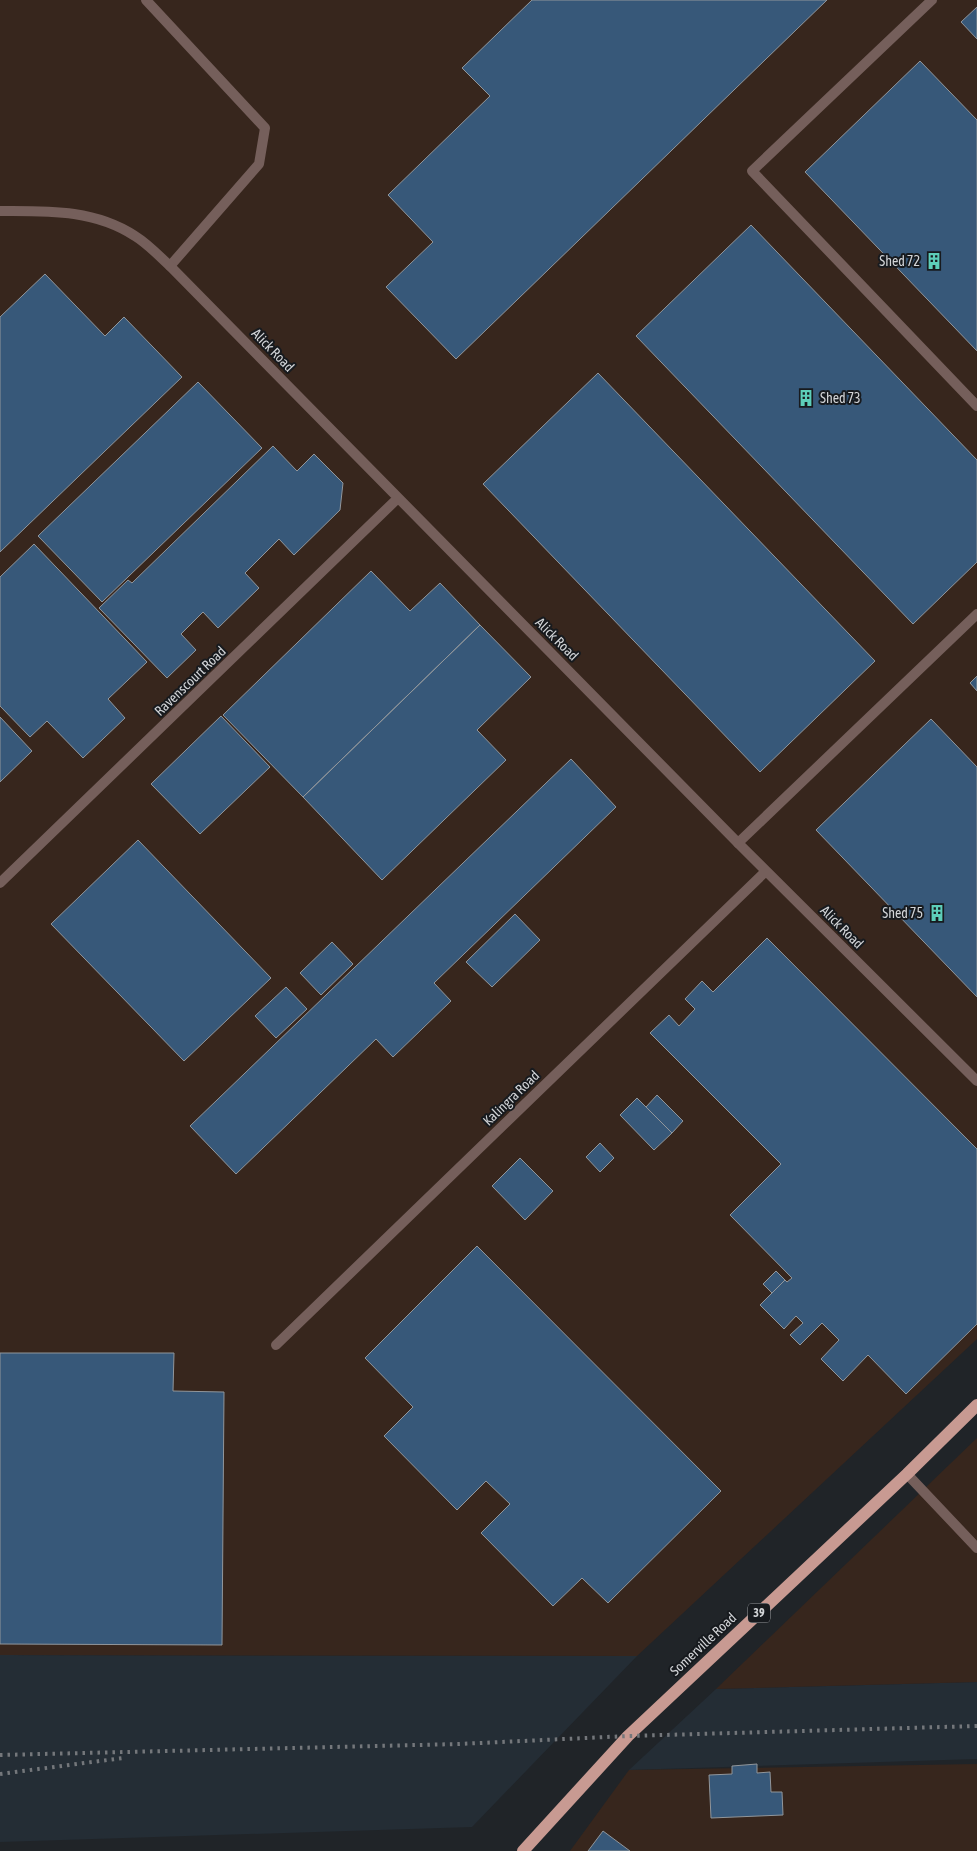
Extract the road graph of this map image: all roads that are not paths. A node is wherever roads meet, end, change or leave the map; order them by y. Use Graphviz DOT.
graph roads {
  1 [pos="146,0"];
  2 [pos="932,0"];
  3 [pos="0,211"];
  4 [pos="170,266"];
  5 [pos="977,406"];
  6 [pos="398,498"];
  7 [pos="977,614"];
  8 [pos="738,843"];
  9 [pos="766,871"];
  10 [pos="0,883"];
  11 [pos="977,1081"];
  12 [pos="276,1345"];
  13 [pos="977,1405"];
  14 [pos="906,1474"];
  15 [pos="977,1548"];
  16 [pos="523,1851"];
  1 -- 4 [label="street"];
  2 -- 5 [label="street"];
  3 -- 4 [label="street, Alick Road"];
  4 -- 6 [label="street, Alick Road"];
  6 -- 8 [label="street, Alick Road"];
  6 -- 10 [label="street, Ravenscourt Road"];
  7 -- 8 [label="street"];
  8 -- 9 [label="street, Alick Road"];
  9 -- 11 [label="street, Alick Road"];
  9 -- 12 [label="street, Kalingra Road"];
  13 -- 14 [label="main road, Somerville Road / 39"];
  14 -- 15 [label="street"];
  14 -- 16 [label="main road, Somerville Road / 39"];
}
